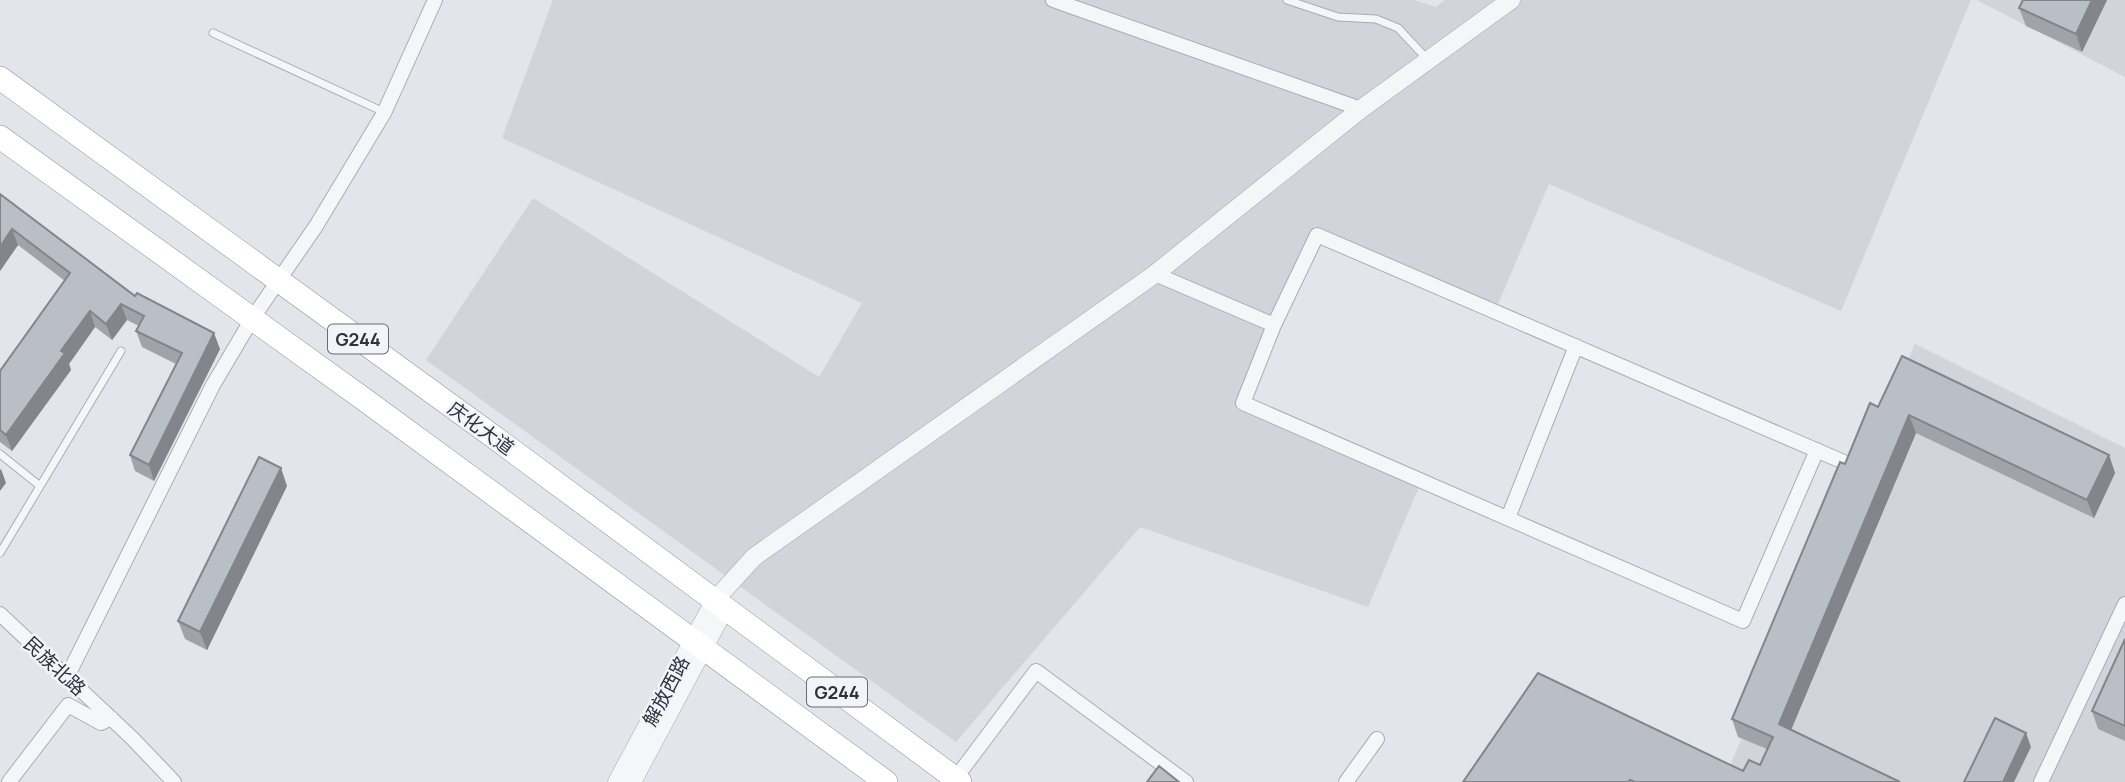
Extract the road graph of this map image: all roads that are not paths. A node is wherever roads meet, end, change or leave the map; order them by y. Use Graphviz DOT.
graph roads {
  1 [pos="435,0"];
  2 [pos="1053,0"];
  3 [pos="1287,0"];
  4 [pos="1511,0"];
  5 [pos="212,33"];
  6 [pos="1428,60"];
  7 [pos="0,78"];
  8 [pos="1361,110"];
  9 [pos="384,113"];
  10 [pos="0,137"];
  11 [pos="1155,274"];
  12 [pos="278,280"];
  13 [pos="252,319"];
  14 [pos="1274,325"];
  15 [pos="1576,346"];
  16 [pos="121,351"];
  17 [pos="1817,450"];
  18 [pos="0,454"];
  19 [pos="1846,463"];
  20 [pos="40,486"];
  21 [pos="1508,519"];
  22 [pos="0,553"];
  23 [pos="720,604"];
  24 [pos="2125,604"];
  25 [pos="0,614"];
  26 [pos="2121,623"];
  27 [pos="0,625"];
  28 [pos="699,644"];
  29 [pos="67,677"];
  30 [pos="107,719"];
  31 [pos="1377,739"];
  32 [pos="958,780"];
  33 [pos="9,782"];
  34 [pos="174,782"];
  35 [pos="617,782"];
  36 [pos="632,782"];
  37 [pos="886,782"];
  38 [pos="1186,782"];
  39 [pos="1346,782"];
  40 [pos="2041,782"];
  1 -- 9 [label="street"];
  2 -- 8 [label="street"];
  3 -- 6 [label="lane"];
  4 -- 6 [label="street, 解放西路"];
  5 -- 9 [label="lane"];
  6 -- 8 [label="street, 解放西路"];
  7 -- 12 [label="highway, 庆化大道 / G244"];
  8 -- 11 [label="street, 解放西路"];
  9 -- 12 [label="street"];
  10 -- 13 [label="highway, G244"];
  11 -- 14 [label="street"];
  11 -- 23 [label="street, 解放西路"];
  12 -- 13 [label="street"];
  12 -- 23 [label="highway, 庆化大道 / G244"];
  13 -- 28 [label="highway, G244"];
  13 -- 29 [label="street"];
  14 -- 15 [label="street"];
  14 -- 21 [label="street"];
  15 -- 17 [label="street"];
  15 -- 21 [label="street"];
  16 -- 20 [label="lane"];
  17 -- 19 [label="street"];
  17 -- 21 [label="street"];
  18 -- 20 [label="lane"];
  20 -- 22 [label="lane"];
  23 -- 28 [label="street, 解放西路"];
  23 -- 32 [label="highway, 庆化大道 / G244"];
  24 -- 26 [label="street"];
  25 -- 29 [label="street, 民族北路"];
  26 -- 40 [label="street"];
  27 -- 30 [label="street, 民族北路"];
  28 -- 35 [label="street, 解放西路"];
  28 -- 36 [label="street, 解放西路"];
  28 -- 37 [label="highway, G244"];
  29 -- 30 [label="street, 民族北路"];
  30 -- 33 [label="street"];
  30 -- 34 [label="street"];
  31 -- 39 [label="street"];
  32 -- 38 [label="street"];
}
